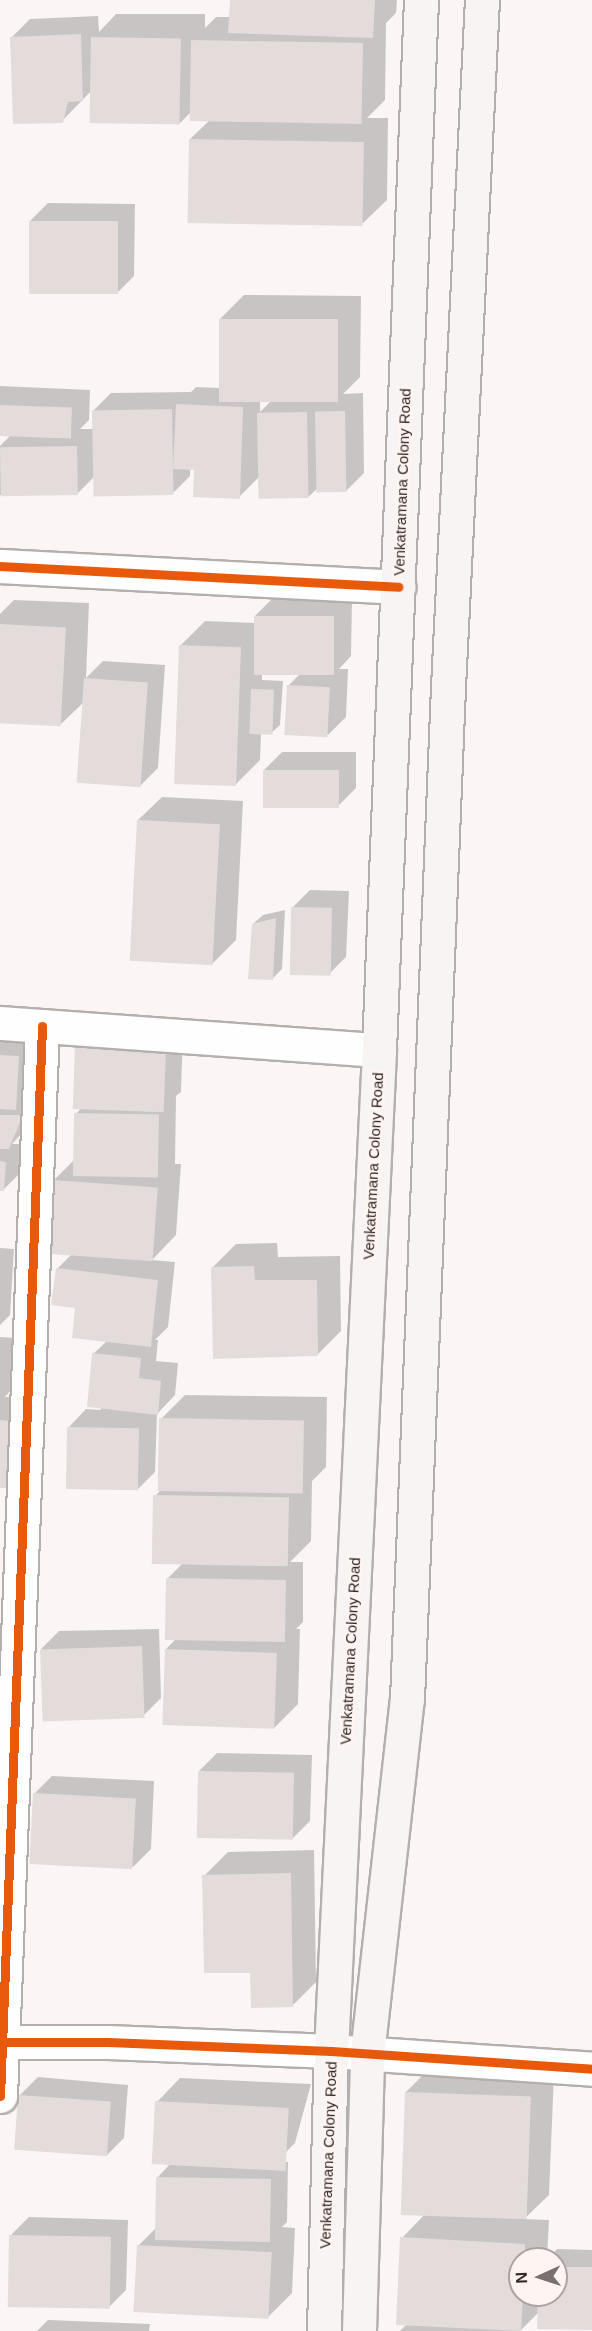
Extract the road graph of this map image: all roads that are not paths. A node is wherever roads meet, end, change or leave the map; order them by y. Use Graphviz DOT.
graph roads {
  1 [pos="421,0"];
  2 [pos="482,0"];
  3 [pos="0,566"];
  4 [pos="398,587"];
  5 [pos="0,1023"];
  6 [pos="42,1026"];
  7 [pos="379,1050"];
  8 [pos="10,1596"];
  9 [pos="2,2042"];
  10 [pos="331,2051"];
  11 [pos="367,2054"];
  12 [pos="592,2069"];
  13 [pos="0,2097"];
  14 [pos="324,2331"];
  15 [pos="359,2331"];
  1 -- 4 [label="main road, Venkatramana Colony Road"];
  2 -- 11 [label="main road"];
  3 -- 4 [label="street"];
  4 -- 7 [label="main road, Venkatramana Colony Road"];
  5 -- 6 [label="street"];
  6 -- 7 [label="street"];
  6 -- 8 [label="street"];
  7 -- 10 [label="main road, Venkatramana Colony Road"];
  8 -- 9 [label="street"];
  9 -- 10 [label="street"];
  9 -- 13 [label="street"];
  10 -- 11 [label="street"];
  10 -- 14 [label="main road, Venkatramana Colony Road"];
  11 -- 12 [label="street"];
  11 -- 15 [label="main road"];
}
